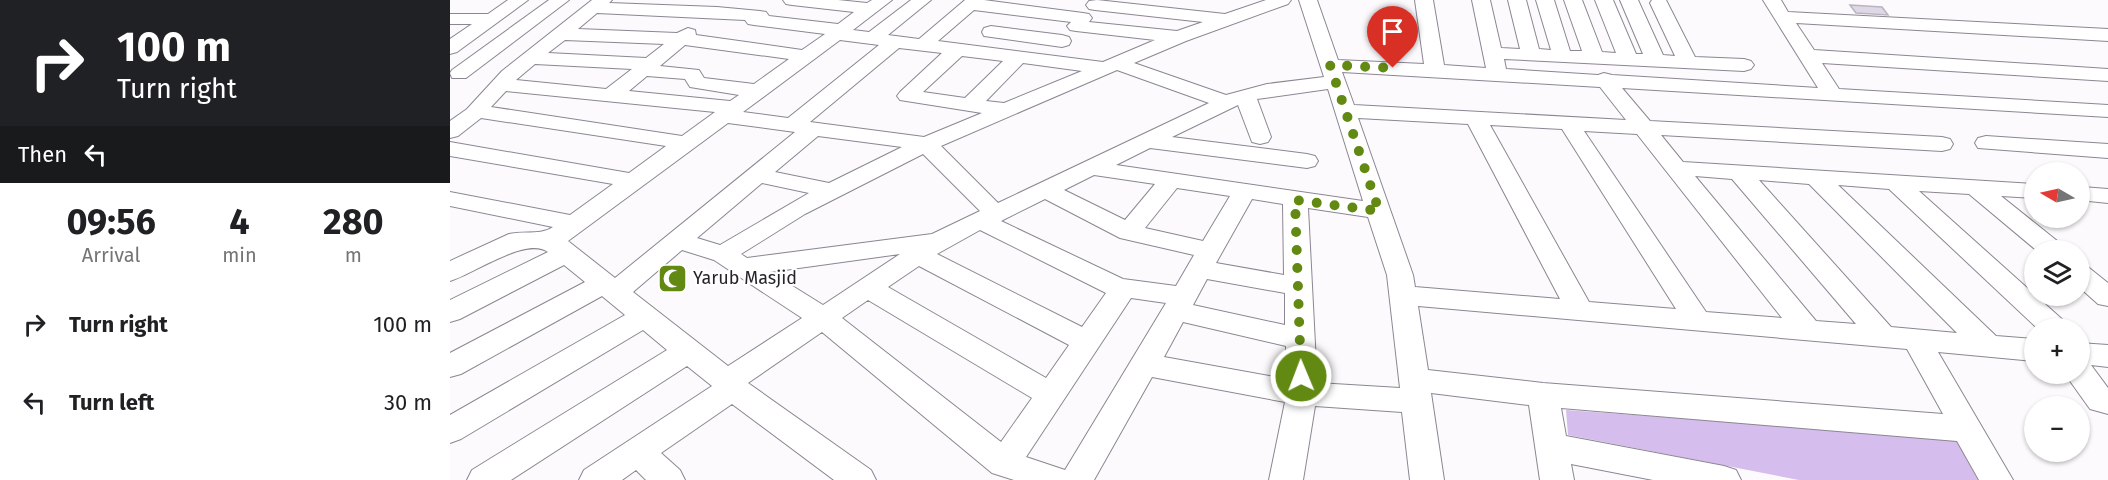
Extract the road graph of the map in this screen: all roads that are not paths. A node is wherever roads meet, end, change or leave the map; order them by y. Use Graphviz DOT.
graph roads {
  1 [pos="519,0"];
  2 [pos="560,0"];
  3 [pos="734,0"];
  4 [pos="785,0"];
  5 [pos="792,0"];
  6 [pos="922,0"];
  7 [pos="1282,0"];
  8 [pos="1308,0"];
  9 [pos="1424,0"];
  10 [pos="1481,0"];
  11 [pos="1517,0"];
  12 [pos="1545,0"];
  13 [pos="1573,0"];
  14 [pos="1604,0"];
  15 [pos="1629,0"];
  16 [pos="1772,0"];
  17 [pos="819,1"];
  18 [pos="973,2"];
  19 [pos="1659,3"];
  20 [pos="598,4"];
  21 [pos="877,4"];
  22 [pos="637,5"];
  23 [pos="1147,5"];
  24 [pos="1015,10"];
  25 [pos="717,12"];
  26 [pos="1088,12"];
  27 [pos="760,16"];
  28 [pos="1784,17"];
  29 [pos="451,19"];
  30 [pos="493,19"];
  31 [pos="1228,20"];
  32 [pos="1127,31"];
  33 [pos="839,32"];
  34 [pos="991,32"];
  35 [pos="561,34"];
  36 [pos="2108,35"];
  37 [pos="1179,37"];
  38 [pos="873,38"];
  39 [pos="681,39"];
  40 [pos="896,41"];
  41 [pos="1062,41"];
  42 [pos="923,45"];
  43 [pos="451,47"];
  44 [pos="965,50"];
  45 [pos="1492,53"];
  46 [pos="1531,55"];
  47 [pos="806,56"];
  48 [pos="1562,56"];
  49 [pos="1810,56"];
  50 [pos="1018,57"];
  51 [pos="529,58"];
  52 [pos="1594,58"];
  53 [pos="1628,59"];
  54 [pos="1044,60"];
  55 [pos="1112,61"];
  56 [pos="1656,61"];
  57 [pos="1688,62"];
  58 [pos="1744,65"];
  59 [pos="646,67"];
  60 [pos="1435,70"];
  61 [pos="1333,73"];
  62 [pos="1498,74"];
  63 [pos="2108,75"];
  64 [pos="453,79"];
  65 [pos="1604,79"];
  66 [pos="501,83"];
  67 [pos="758,91"];
  68 [pos="611,95"];
  69 [pos="1833,95"];
  70 [pos="1236,99"];
  71 [pos="970,105"];
  72 [pos="1007,110"];
  73 [pos="477,111"];
  74 [pos="1345,111"];
  75 [pos="2108,111"];
  76 [pos="729,112"];
  77 [pos="1476,119"];
  78 [pos="1569,124"];
  79 [pos="453,127"];
  80 [pos="802,128"];
  81 [pos="1644,129"];
  82 [pos="1260,137"];
  83 [pos="1148,141"];
  84 [pos="687,143"];
  85 [pos="1986,143"];
  86 [pos="926,144"];
  87 [pos="1942,144"];
  88 [pos="450,149"];
  89 [pos="2108,151"];
  90 [pos="1308,162"];
  91 [pos="1092,168"];
  92 [pos="1676,168"];
  93 [pos="1739,172"];
  94 [pos="757,175"];
  95 [pos="1816,177"];
  96 [pos="635,181"];
  97 [pos="1170,181"];
  98 [pos="1895,182"];
  99 [pos="1974,187"];
  100 [pos="1045,190"];
  101 [pos="2024,190"];
  102 [pos="832,191"];
  103 [pos="1244,192"];
  104 [pos="2090,195"];
  105 [pos="2108,196"];
  106 [pos="450,199"];
  107 [pos="1295,200"];
  108 [pos="1379,211"];
  109 [pos="989,217"];
  110 [pos="576,224"];
  111 [pos="1129,232"];
  112 [pos="2040,240"];
  113 [pos="678,241"];
  114 [pos="559,247"];
  115 [pos="928,248"];
  116 [pos="1205,260"];
  117 [pos="733,261"];
  118 [pos="450,272"];
  119 [pos="2090,282"];
  120 [pos="1299,286"];
  121 [pos="610,288"];
  122 [pos="868,288"];
  123 [pos="1124,288"];
  124 [pos="1403,295"];
  125 [pos="2108,297"];
  126 [pos="1180,304"];
  127 [pos="1580,310"];
  128 [pos="450,312"];
  129 [pos="645,316"];
  130 [pos="823,318"];
  131 [pos="2043,318"];
  132 [pos="1698,321"];
  133 [pos="1808,331"];
  134 [pos="1883,338"];
  135 [pos="1300,339"];
  136 [pos="1916,340"];
  137 [pos="1088,342"];
  138 [pos="1988,346"];
  139 [pos="2024,349"];
  140 [pos="688,351"];
  141 [pos="1144,364"];
  142 [pos="450,366"];
  143 [pos="2090,370"];
  144 [pos="729,385"];
  145 [pos="1416,391"];
  146 [pos="1302,394"];
  147 [pos="1051,395"];
  148 [pos="1543,395"];
  149 [pos="2108,402"];
  150 [pos="1966,429"];
  151 [pos="450,430"];
  152 [pos="1553,447"];
  153 [pos="639,452"];
  154 [pos="1004,463"];
  155 [pos="1636,471"];
  156 [pos="484,480"];
  157 [pos="596,480"];
  158 [pos="668,480"];
  159 [pos="859,480"];
  160 [pos="1055,480"];
  161 [pos="1077,480"];
  162 [pos="1286,480"];
  163 [pos="1427,480"];
  164 [pos="1557,480"];
  165 [pos="1724,480"];
  166 [pos="1996,480"];
  1 -- 30 [label="street"];
  2 -- 64 [label="street"];
  3 -- 25 [label="street"];
  4 -- 27 [label="street"];
  5 -- 17 [label="street"];
  6 -- 38 [label="street"];
  7 -- 31 [label="street"];
  8 -- 61 [label="street"];
  9 -- 60 [label="street"];
  10 -- 45 [label="street"];
  11 -- 46 [label="street"];
  12 -- 48 [label="street"];
  13 -- 52 [label="street"];
  14 -- 53 [label="street"];
  15 -- 56 [label="street"];
  16 -- 28 [label="street"];
  17 -- 21 [label="street"];
  18 -- 24 [label="street"];
  18 -- 42 [label="street"];
  19 -- 57 [label="street"];
  20 -- 22 [label="street"];
  20 -- 35 [label="street"];
  21 -- 33 [label="street"];
  22 -- 25 [label="street"];
  23 -- 26 [label="street"];
  23 -- 31 [label="street"];
  23 -- 32 [label="street"];
  24 -- 26 [label="street"];
  24 -- 34 [label="street"];
  25 -- 27 [label="street"];
  25 -- 39 [label="street"];
  26 -- 32 [label="street"];
  26 -- 41 [label="street"];
  27 -- 33 [label="street"];
  28 -- 36 [label="street"];
  28 -- 49 [label="street"];
  29 -- 30 [label="street"];
  30 -- 43 [label="street"];
  31 -- 37 [label="street"];
  32 -- 37 [label="street"];
  32 -- 55 [label="street"];
  33 -- 38 [label="street"];
  33 -- 47 [label="street"];
  34 -- 41 [label="street"];
  34 -- 44 [label="street"];
  35 -- 39 [label="street"];
  35 -- 51 [label="street"];
  37 -- 55 [label="street"];
  38 -- 40 [label="street"];
  39 -- 47 [label="street"];
  39 -- 59 [label="street"];
  40 -- 42 [label="street"];
  40 -- 80 [label="street"];
  41 -- 54 [label="street"];
  42 -- 44 [label="street"];
  44 -- 50 [label="street"];
  44 -- 71 [label="street"];
  45 -- 46 [label="street"];
  45 -- 62 [label="street"];
  46 -- 48 [label="street"];
  47 -- 67 [label="street"];
  48 -- 52 [label="street"];
  49 -- 63 [label="street"];
  49 -- 69 [label="street"];
  50 -- 54 [label="street"];
  50 -- 71 [label="street"];
  51 -- 59 [label="street"];
  51 -- 66 [label="street"];
  52 -- 53 [label="street"];
  53 -- 56 [label="street"];
  54 -- 55 [label="street"];
  55 -- 70 [label="street"];
  55 -- 72 [label="street"];
  56 -- 57 [label="street"];
  57 -- 58 [label="street"];
  59 -- 67 [label="street"];
  59 -- 68 [label="street"];
  60 -- 61 [label="street"];
  60 -- 62 [label="street"];
  61 -- 70 [label="street"];
  61 -- 74 [label="street"];
  62 -- 65 [label="street"];
  64 -- 66 [label="street"];
  65 -- 69 [label="street"];
  65 -- 81 [label="street"];
  66 -- 68 [label="street"];
  66 -- 73 [label="street"];
  67 -- 76 [label="street"];
  68 -- 76 [label="street"];
  69 -- 75 [label="street"];
  70 -- 82 [label="street"];
  70 -- 83 [label="street"];
  71 -- 72 [label="street"];
  72 -- 86 [label="street"];
  73 -- 79 [label="street"];
  73 -- 84 [label="street"];
  74 -- 77 [label="street"];
  74 -- 108 [label="street"];
  76 -- 80 [label="street"];
  76 -- 84 [label="street"];
  77 -- 78 [label="street"];
  77 -- 127 [label="street"];
  78 -- 81 [label="street"];
  78 -- 132 [label="street"];
  80 -- 86 [label="street"];
  80 -- 94 [label="street"];
  81 -- 87 [label="street"];
  81 -- 92 [label="street"];
  83 -- 90 [label="street"];
  83 -- 91 [label="street"];
  84 -- 96 [label="street"];
  85 -- 89 [label="street"];
  86 -- 102 [label="street"];
  86 -- 109 [label="street"];
  88 -- 96 [label="street"];
  91 -- 97 [label="street"];
  91 -- 100 [label="street"];
  92 -- 93 [label="street"];
  92 -- 133 [label="street"];
  93 -- 95 [label="street"];
  93 -- 134 [label="street"];
  94 -- 102 [label="street"];
  94 -- 113 [label="street"];
  95 -- 98 [label="street"];
  95 -- 138 [label="street"];
  96 -- 110 [label="street"];
  97 -- 103 [label="street"];
  97 -- 111 [label="street"];
  98 -- 99 [label="street"];
  98 -- 131 [label="street"];
  99 -- 101 [label="street"];
  99 -- 112 [label="street"];
  100 -- 109 [label="street"];
  100 -- 111 [label="street"];
  102 -- 117 [label="street"];
  103 -- 107 [label="street"];
  103 -- 116 [label="street"];
  104 -- 105 [label="street"];
  106 -- 110 [label="street"];
  107 -- 108 [label="street"];
  107 -- 120 [label="street"];
  108 -- 124 [label="street"];
  109 -- 115 [label="street"];
  109 -- 123 [label="street"];
  110 -- 114 [label="street"];
  111 -- 116 [label="street"];
  113 -- 117 [label="street"];
  113 -- 121 [label="street"];
  114 -- 118 [label="street"];
  114 -- 121 [label="street"];
  114 -- 128 [label="street"];
  115 -- 117 [label="street"];
  115 -- 122 [label="street"];
  115 -- 137 [label="street"];
  116 -- 120 [label="street"];
  116 -- 126 [label="street"];
  117 -- 130 [label="street"];
  119 -- 125 [label="street"];
  120 -- 135 [label="street"];
  121 -- 129 [label="street"];
  121 -- 142 [label="street"];
  122 -- 130 [label="street"];
  122 -- 147 [label="street"];
  123 -- 126 [label="street"];
  123 -- 137 [label="street"];
  124 -- 127 [label="street"];
  124 -- 145 [label="street"];
  126 -- 135 [label="street"];
  126 -- 141 [label="street"];
  127 -- 132 [label="street"];
  129 -- 140 [label="street"];
  129 -- 151 [label="street"];
  130 -- 144 [label="street"];
  130 -- 154 [label="street"];
  132 -- 133 [label="street"];
  133 -- 134 [label="street"];
  134 -- 136 [label="street"];
  135 -- 146 [label="street"];
  136 -- 138 [label="street"];
  136 -- 150 [label="street"];
  137 -- 147 [label="street"];
  138 -- 139 [label="street"];
  140 -- 144 [label="street"];
  140 -- 156 [label="street"];
  141 -- 146 [label="street"];
  141 -- 161 [label="street"];
  143 -- 149 [label="street"];
  144 -- 153 [label="street"];
  144 -- 159 [label="street"];
  145 -- 146 [label="street"];
  145 -- 148 [label="street"];
  145 -- 163 [label="street"];
  146 -- 162 [label="street"];
  147 -- 154 [label="street"];
  148 -- 150 [label="street"];
  148 -- 152 [label="street"];
  150 -- 166 [label="street"];
  152 -- 155 [label="street"];
  152 -- 164 [label="street"];
  153 -- 157 [label="street"];
  153 -- 158 [label="street"];
  154 -- 160 [label="street"];
  155 -- 165 [label="street"];
}
